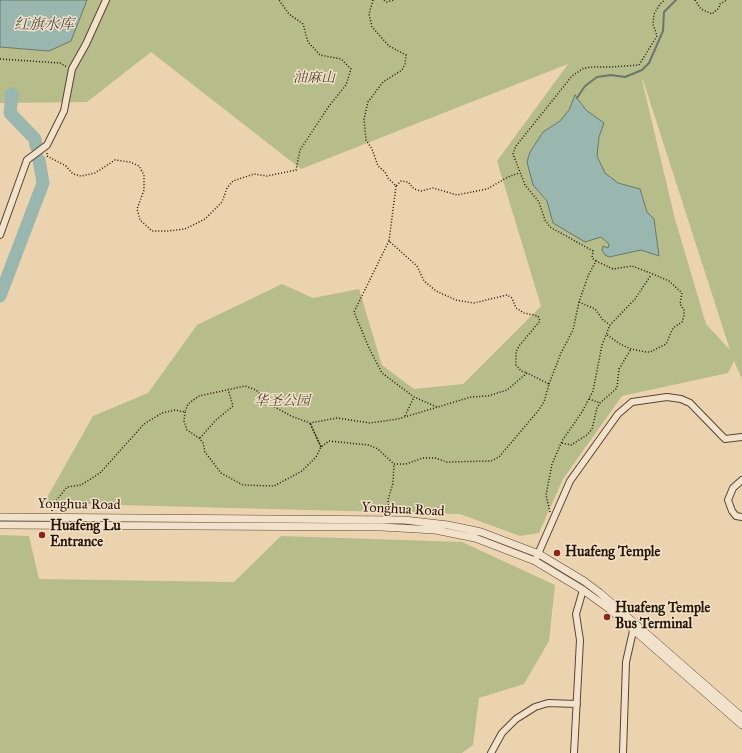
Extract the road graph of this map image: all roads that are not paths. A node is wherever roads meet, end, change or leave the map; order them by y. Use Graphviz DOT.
graph roads {
  1 [pos="106,0"];
  2 [pos="0,235"];
  3 [pos="742,437"];
  4 [pos="742,480"];
  5 [pos="0,517"];
  6 [pos="742,517"];
  7 [pos="0,526"];
  8 [pos="539,554"];
  9 [pos="535,561"];
  10 [pos="583,590"];
  11 [pos="633,631"];
  12 [pos="577,704"];
  13 [pos="742,717"];
  14 [pos="742,725"];
  15 [pos="491,753"];
  16 [pos="574,753"];
  17 [pos="623,753"];
  1 -- 2 [label="street"];
  3 -- 8 [label="street"];
  4 -- 6 [label="street"];
  5 -- 8 [label="street, Yonghua Road"];
  7 -- 9 [label="street, Yonghua Road"];
  8 -- 9 [label="street"];
  8 -- 13 [label="street, Yonghua Road"];
  9 -- 10 [label="street, Yonghua Road"];
  10 -- 11 [label="street, Yonghua Road"];
  10 -- 12 [label="street"];
  11 -- 14 [label="street, Yonghua Road"];
  11 -- 17 [label="street"];
  12 -- 15 [label="street"];
  12 -- 16 [label="street"];
}
